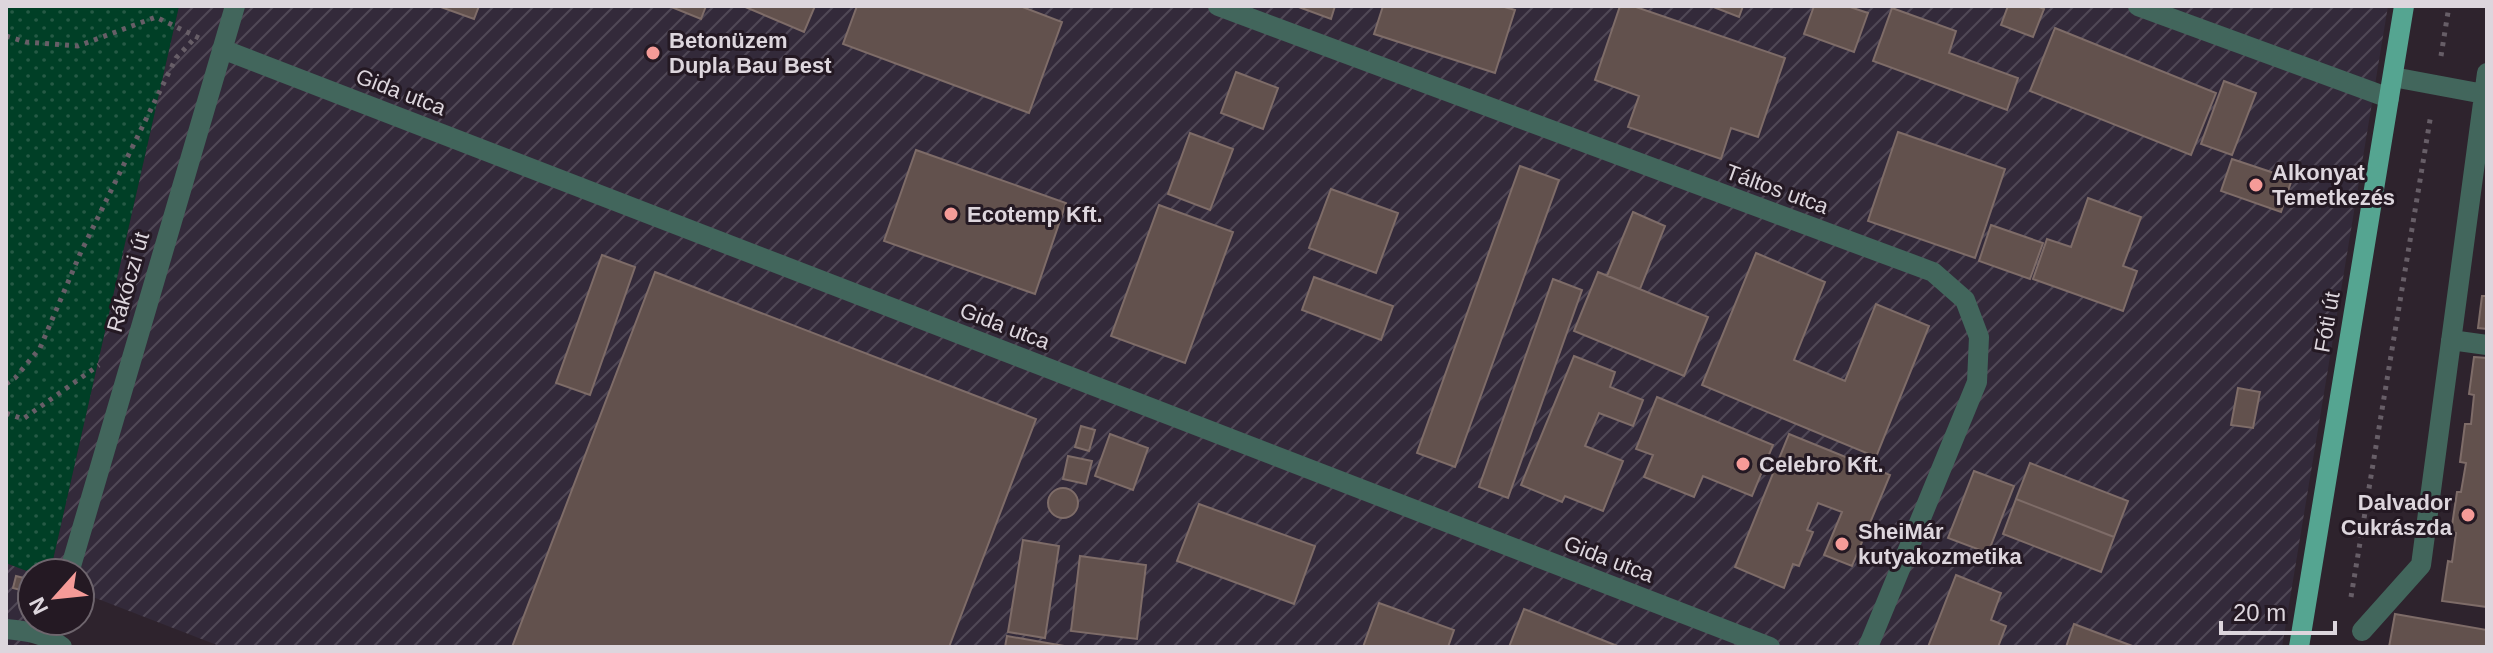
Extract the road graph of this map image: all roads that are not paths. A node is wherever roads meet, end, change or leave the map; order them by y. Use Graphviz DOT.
graph roads {
  1 [pos="235,6"];
  2 [pos="1218,6"];
  3 [pos="2138,6"];
  4 [pos="2404,6"];
  5 [pos="222,49"];
  6 [pos="2487,73"];
  7 [pos="2393,77"];
  8 [pos="2484,94"];
  9 [pos="2389,98"];
  10 [pos="2451,340"];
  11 [pos="2487,345"];
  12 [pos="74,557"];
  13 [pos="6,629"];
  14 [pos="2362,631"];
  15 [pos="54,638"];
  16 [pos="1770,647"];
  17 [pos="1868,647"];
  18 [pos="2299,647"];
  1 -- 5 [label="street, Rákóczi út"];
  2 -- 17 [label="street, Táltos utca"];
  3 -- 9 [label="street"];
  4 -- 7 [label="main road, Fóti út"];
  5 -- 12 [label="street, Rákóczi út"];
  5 -- 16 [label="street, Gida utca"];
  6 -- 8 [label="street"];
  7 -- 8 [label="street"];
  7 -- 9 [label="main road, Fóti út"];
  8 -- 10 [label="street"];
  9 -- 18 [label="main road, Fóti út"];
  10 -- 11 [label="street"];
  10 -- 14 [label="street"];
  13 -- 15 [label="street"];
}
